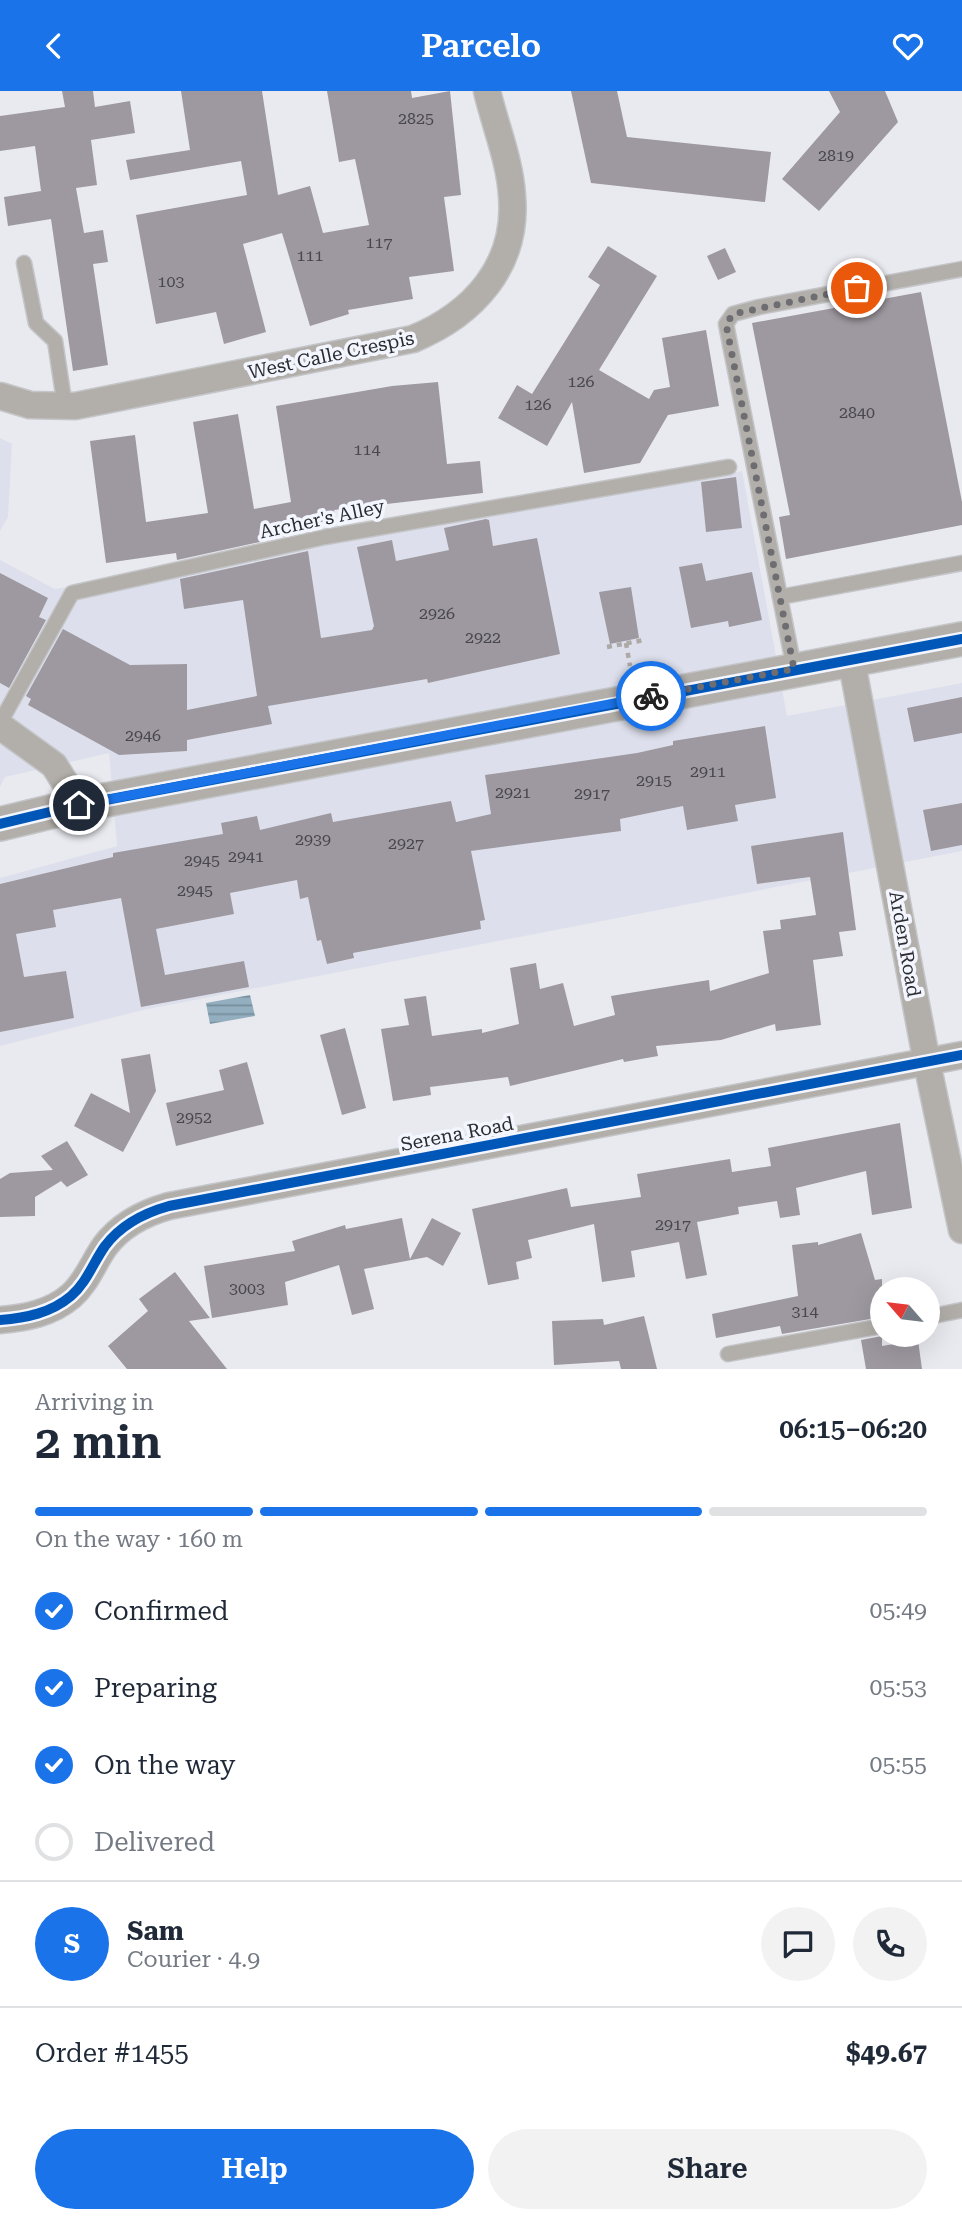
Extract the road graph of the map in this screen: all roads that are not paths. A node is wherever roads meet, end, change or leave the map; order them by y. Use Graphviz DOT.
graph roads {
  1 [pos="487,91"];
  2 [pos="24,263"];
  3 [pos="962,269"];
  4 [pos="0,395"];
  5 [pos="65,407"];
  6 [pos="729,467"];
  7 [pos="962,563"];
  8 [pos="780,597"];
  9 [pos="962,639"];
  10 [pos="851,658"];
  11 [pos="794,669"];
  12 [pos="0,724"];
  13 [pos="79,805"];
  14 [pos="0,824"];
  15 [pos="962,1055"];
  16 [pos="927,1063"];
  17 [pos="962,1230"];
  18 [pos="962,1310"];
  19 [pos="940,1315"];
  20 [pos="0,1320"];
  21 [pos="870,1329"];
  22 [pos="728,1354"];
  1 -- 5 [label="street, West Calle Crespis"];
  2 -- 5 [label="lane"];
  3 -- 8 [label="lane"];
  4 -- 5 [label="street, West Calle Crespis"];
  6 -- 12 [label="lane, Archer's Alley"];
  7 -- 8 [label="lane"];
  8 -- 11 [label="lane"];
  9 -- 10 [label="street"];
  10 -- 11 [label="street"];
  10 -- 16 [label="street, Arden Road"];
  11 -- 13 [label="street"];
  12 -- 13 [label="street"];
  13 -- 14 [label="street"];
  15 -- 16 [label="street, Serena Road"];
  16 -- 17 [label="street, Arden Road"];
  16 -- 20 [label="street, Serena Road"];
  18 -- 19 [label="lane"];
  21 -- 22 [label="lane"];
}
